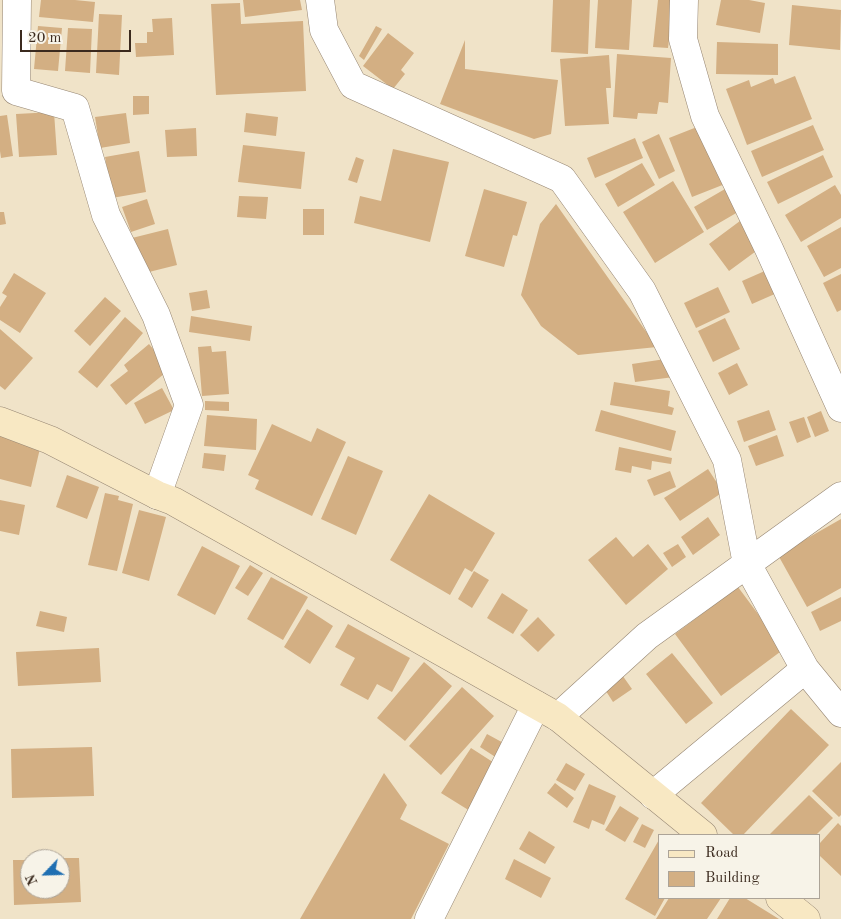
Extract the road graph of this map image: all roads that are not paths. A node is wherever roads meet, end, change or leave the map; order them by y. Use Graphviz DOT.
graph roads {
  1 [pos="17,0"];
  2 [pos="320,0"];
  3 [pos="684,0"];
  4 [pos="8,92"];
  5 [pos="841,408"];
  6 [pos="0,421"];
  7 [pos="157,494"];
  8 [pos="841,496"];
  9 [pos="747,564"];
  10 [pos="806,669"];
  11 [pos="547,711"];
  12 [pos="841,713"];
  13 [pos="653,795"];
  14 [pos="702,834"];
  15 [pos="781,899"];
  16 [pos="429,919"];
  17 [pos="806,919"];
  1 -- 4 [label="street"];
  2 -- 9 [label="street"];
  3 -- 5 [label="street"];
  4 -- 7 [label="street"];
  6 -- 7 [label="street"];
  7 -- 11 [label="street"];
  8 -- 9 [label="street"];
  9 -- 10 [label="street"];
  9 -- 11 [label="street"];
  10 -- 12 [label="street"];
  10 -- 13 [label="street"];
  11 -- 13 [label="street"];
  11 -- 16 [label="street"];
  13 -- 14 [label="street"];
  15 -- 17 [label="street"];
}
